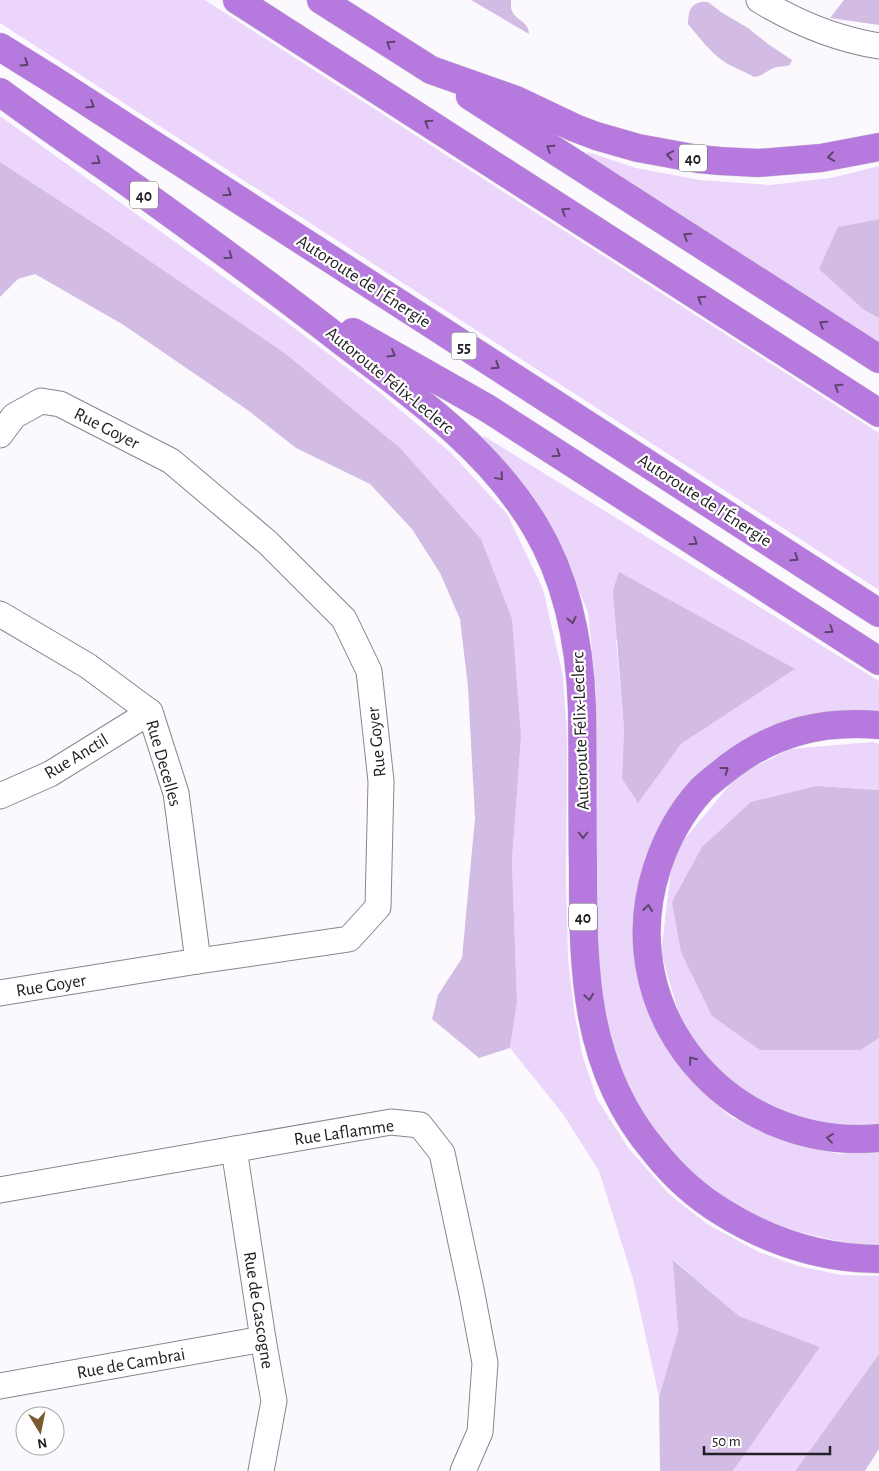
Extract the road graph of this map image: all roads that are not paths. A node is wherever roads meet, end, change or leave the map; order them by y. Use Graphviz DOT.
graph roads {
  1 [pos="237,0"];
  2 [pos="321,0"];
  3 [pos="759,0"];
  4 [pos="879,46"];
  5 [pos="0,47"];
  6 [pos="431,70"];
  7 [pos="0,92"];
  8 [pos="879,147"];
  9 [pos="259,278"];
  10 [pos="879,360"];
  11 [pos="879,413"];
  12 [pos="0,435"];
  13 [pos="879,613"];
  14 [pos="0,614"];
  15 [pos="879,661"];
  16 [pos="150,712"];
  17 [pos="879,724"];
  18 [pos="0,796"];
  19 [pos="198,961"];
  20 [pos="0,993"];
  21 [pos="879,1138"];
  22 [pos="234,1149"];
  23 [pos="0,1190"];
  24 [pos="879,1259"];
  25 [pos="263,1340"];
  26 [pos="0,1386"];
  27 [pos="261,1471"];
  28 [pos="463,1471"];
  11 -- 1 [label="highway, one-way"];
  6 -- 2 [label="highway, 40, one-way"];
  3 -- 4 [label="street"];
  5 -- 13 [label="highway, Autoroute de l'Énergie / 55, one-way"];
  8 -- 6 [label="highway, 40, one-way"];
  10 -- 6 [label="highway, one-way"];
  7 -- 9 [label="highway, Autoroute Félix-Leclerc / 40, one-way"];
  9 -- 15 [label="highway, one-way"];
  9 -- 24 [label="highway, Autoroute Félix-Leclerc / 40, one-way"];
  12 -- 19 [label="street, Rue Goyer"];
  14 -- 16 [label="street, Rue Decelles"];
  16 -- 18 [label="street, Rue Anctil"];
  16 -- 19 [label="street, Rue Decelles"];
  21 -- 17 [label="highway, one-way"];
  19 -- 20 [label="street, Rue Goyer"];
  22 -- 23 [label="street, Rue Laflamme"];
  22 -- 25 [label="street, Rue de Gascogne"];
  22 -- 28 [label="street, Rue Laflamme"];
  25 -- 26 [label="street, Rue de Cambrai"];
  25 -- 27 [label="street, Rue de Gascogne"];
}
